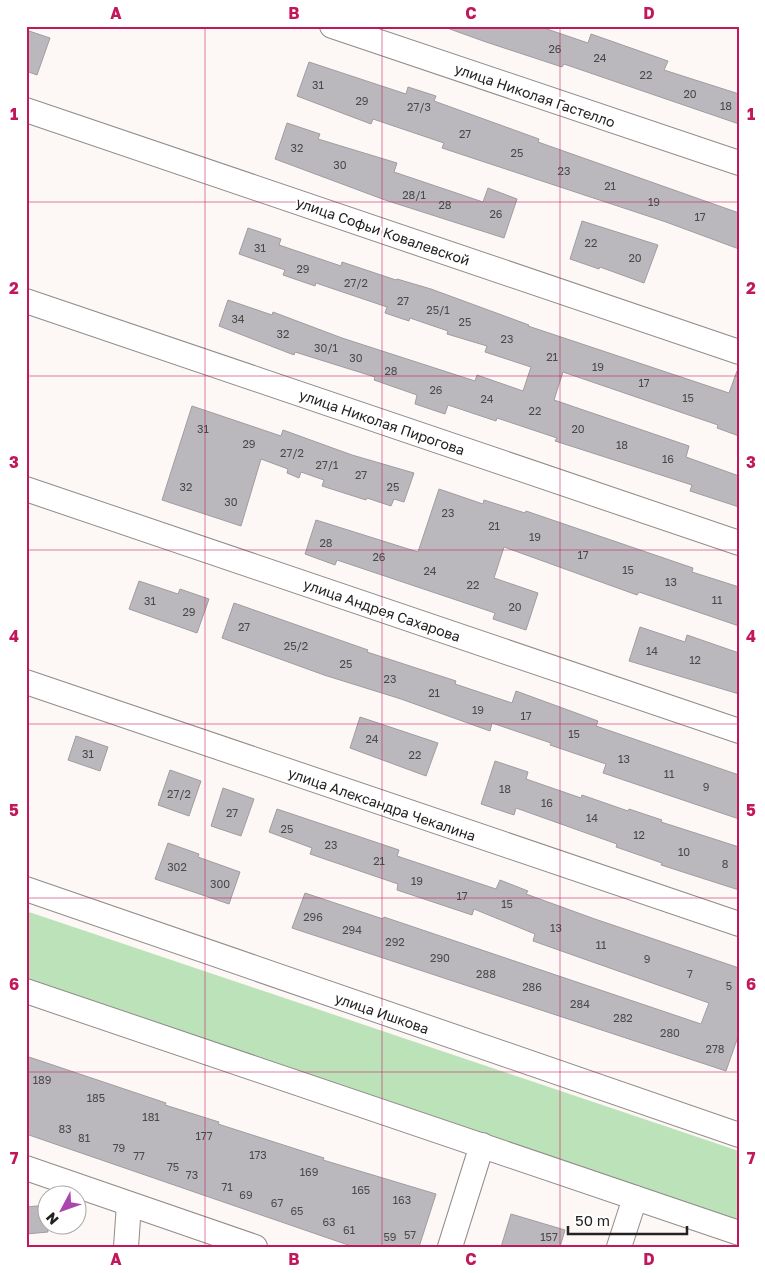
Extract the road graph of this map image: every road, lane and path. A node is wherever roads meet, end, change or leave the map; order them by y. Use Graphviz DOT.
graph roads {
  1 [pos="332,26"];
  2 [pos="26,110"];
  3 [pos="739,163"];
  4 [pos="26,301"];
  5 [pos="739,352"];
  6 [pos="26,489"];
  7 [pos="739,543"];
  8 [pos="26,682"];
  9 [pos="739,731"];
  10 [pos="26,889"];
  11 [pos="739,924"];
  12 [pos="26,991"];
  13 [pos="739,1135"];
  14 [pos="482,1145"];
  15 [pos="26,1168"];
  16 [pos="635,1198"];
  17 [pos="129,1204"];
  18 [pos="739,1233"];
  19 [pos="126,1247"];
  20 [pos="255,1247"];
  21 [pos="450,1247"];
  22 [pos="619,1247"];
  1 -- 3 [label="street, улица Николая Гастелло"];
  2 -- 5 [label="street, улица Софьи Ковалевской"];
  4 -- 7 [label="street, улица Николая Пирогова"];
  6 -- 9 [label="street, улица Андрея Сахарова"];
  8 -- 11 [label="street, улица Александра Чекалина"];
  10 -- 13 [label="street, улица Ишкова"];
  12 -- 14 [label="street"];
  14 -- 16 [label="street"];
  14 -- 21 [label="street"];
  15 -- 17 [label="street"];
  16 -- 18 [label="street"];
  16 -- 22 [label="street"];
  17 -- 19 [label="street"];
  17 -- 20 [label="street"];
}
